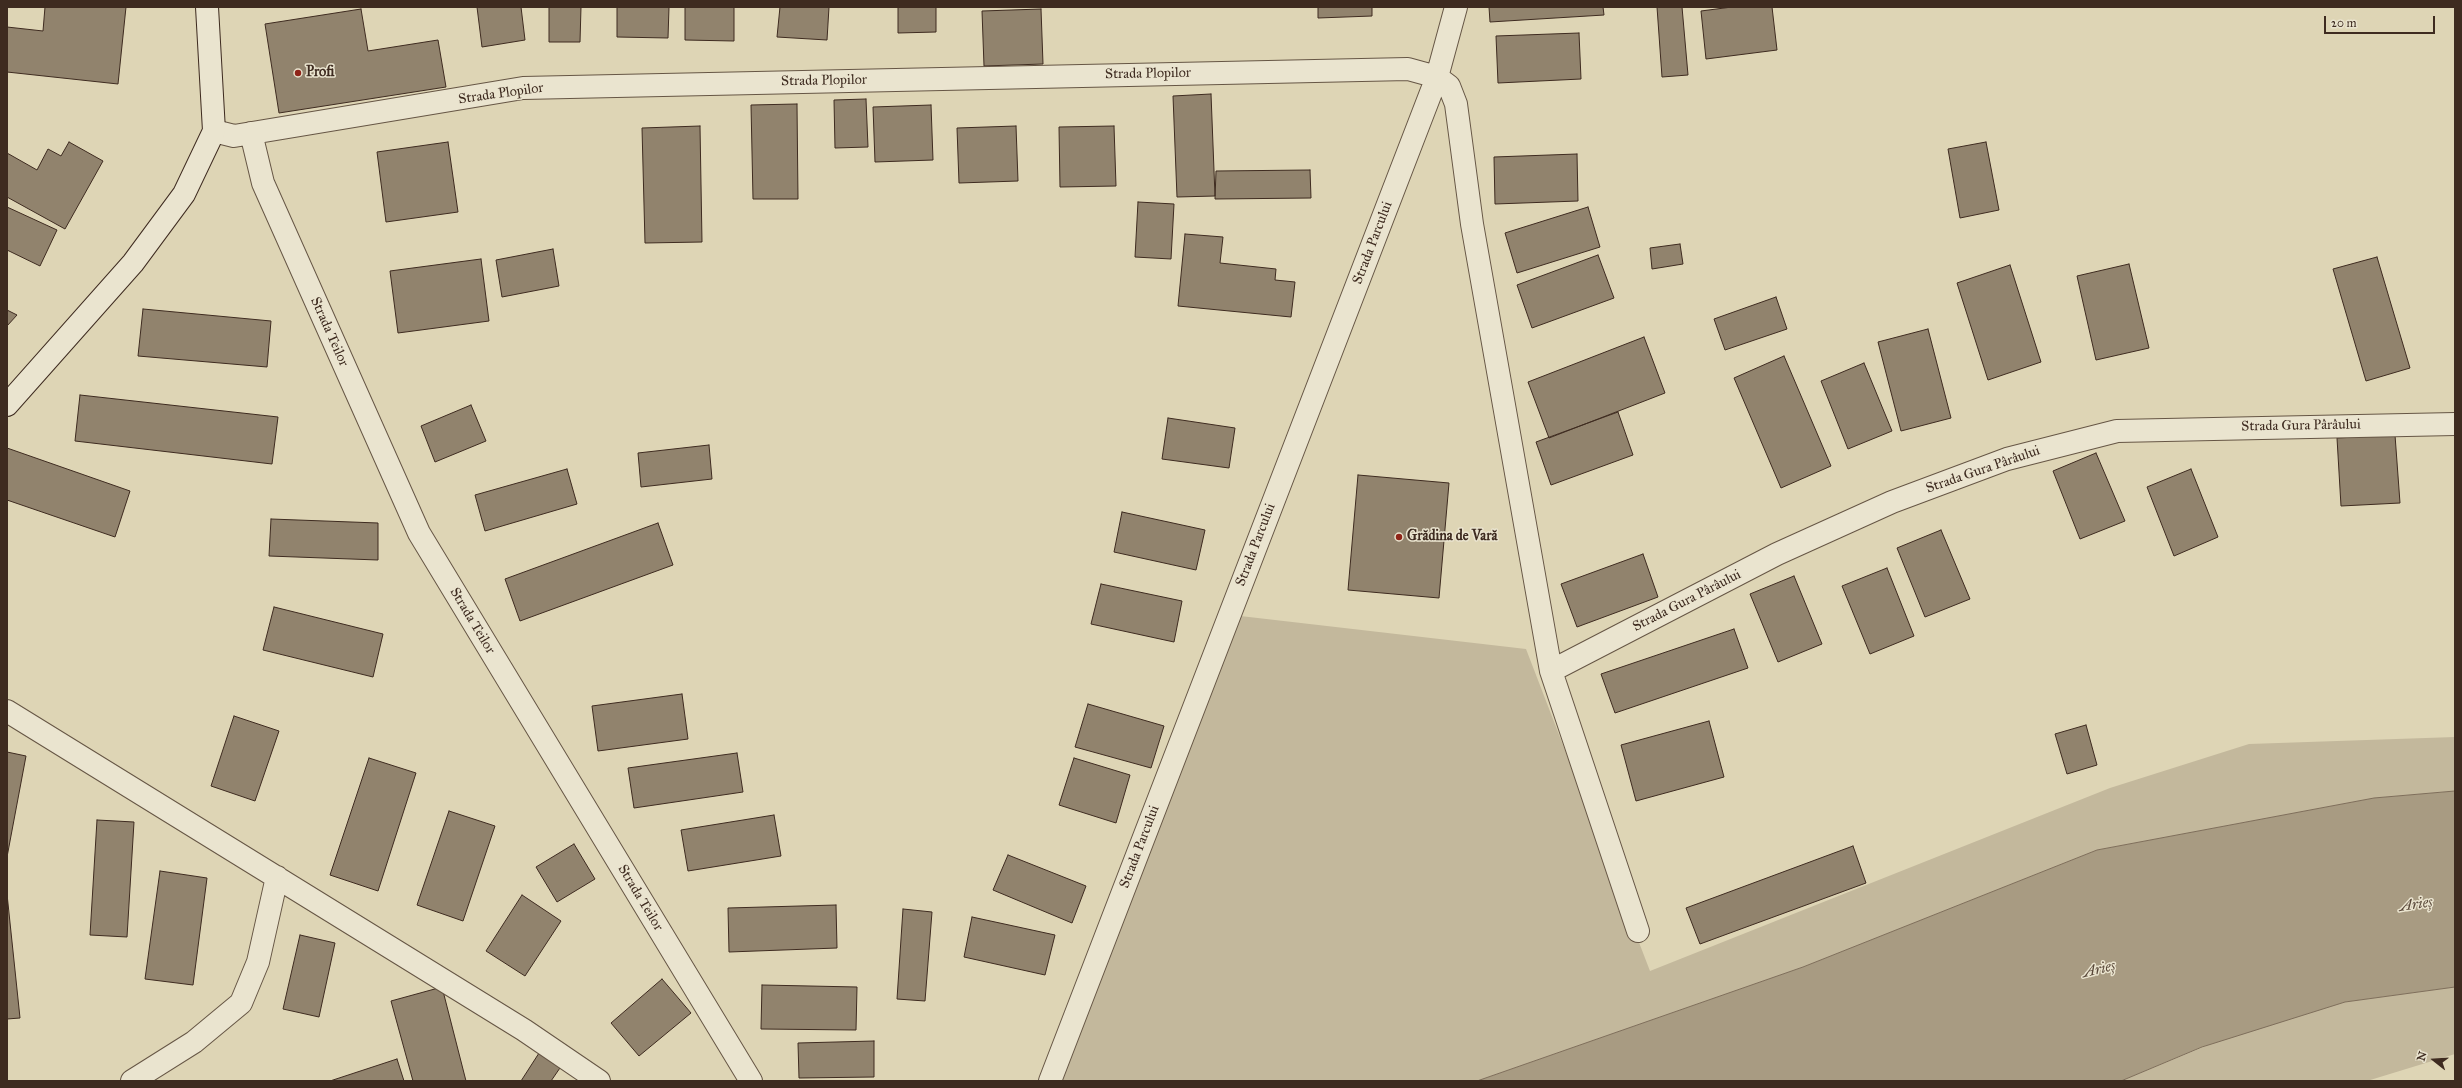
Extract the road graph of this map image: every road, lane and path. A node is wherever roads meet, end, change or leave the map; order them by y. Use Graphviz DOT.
graph roads {
  1 [pos="207,7"];
  2 [pos="1456,7"];
  3 [pos="1437,77"];
  4 [pos="214,131"];
  5 [pos="251,133"];
  6 [pos="7,405"];
  7 [pos="2455,424"];
  8 [pos="1551,671"];
  9 [pos="7,711"];
  10 [pos="277,878"];
  11 [pos="1638,931"];
  12 [pos="132,1081"];
  13 [pos="599,1081"];
  14 [pos="751,1081"];
  15 [pos="1050,1081"];
  1 -- 4 [label="street"];
  2 -- 3 [label="street, Strada Parcului"];
  3 -- 5 [label="street, Strada Plopilor"];
  3 -- 8 [label="street"];
  3 -- 15 [label="street, Strada Parcului"];
  4 -- 5 [label="street, Strada Plopilor"];
  4 -- 6 [label="street"];
  5 -- 14 [label="street, Strada Teilor"];
  7 -- 8 [label="street, Strada Gura Pârâului"];
  8 -- 11 [label="street"];
  9 -- 10 [label="street"];
  10 -- 12 [label="street"];
  10 -- 13 [label="street"];
}
